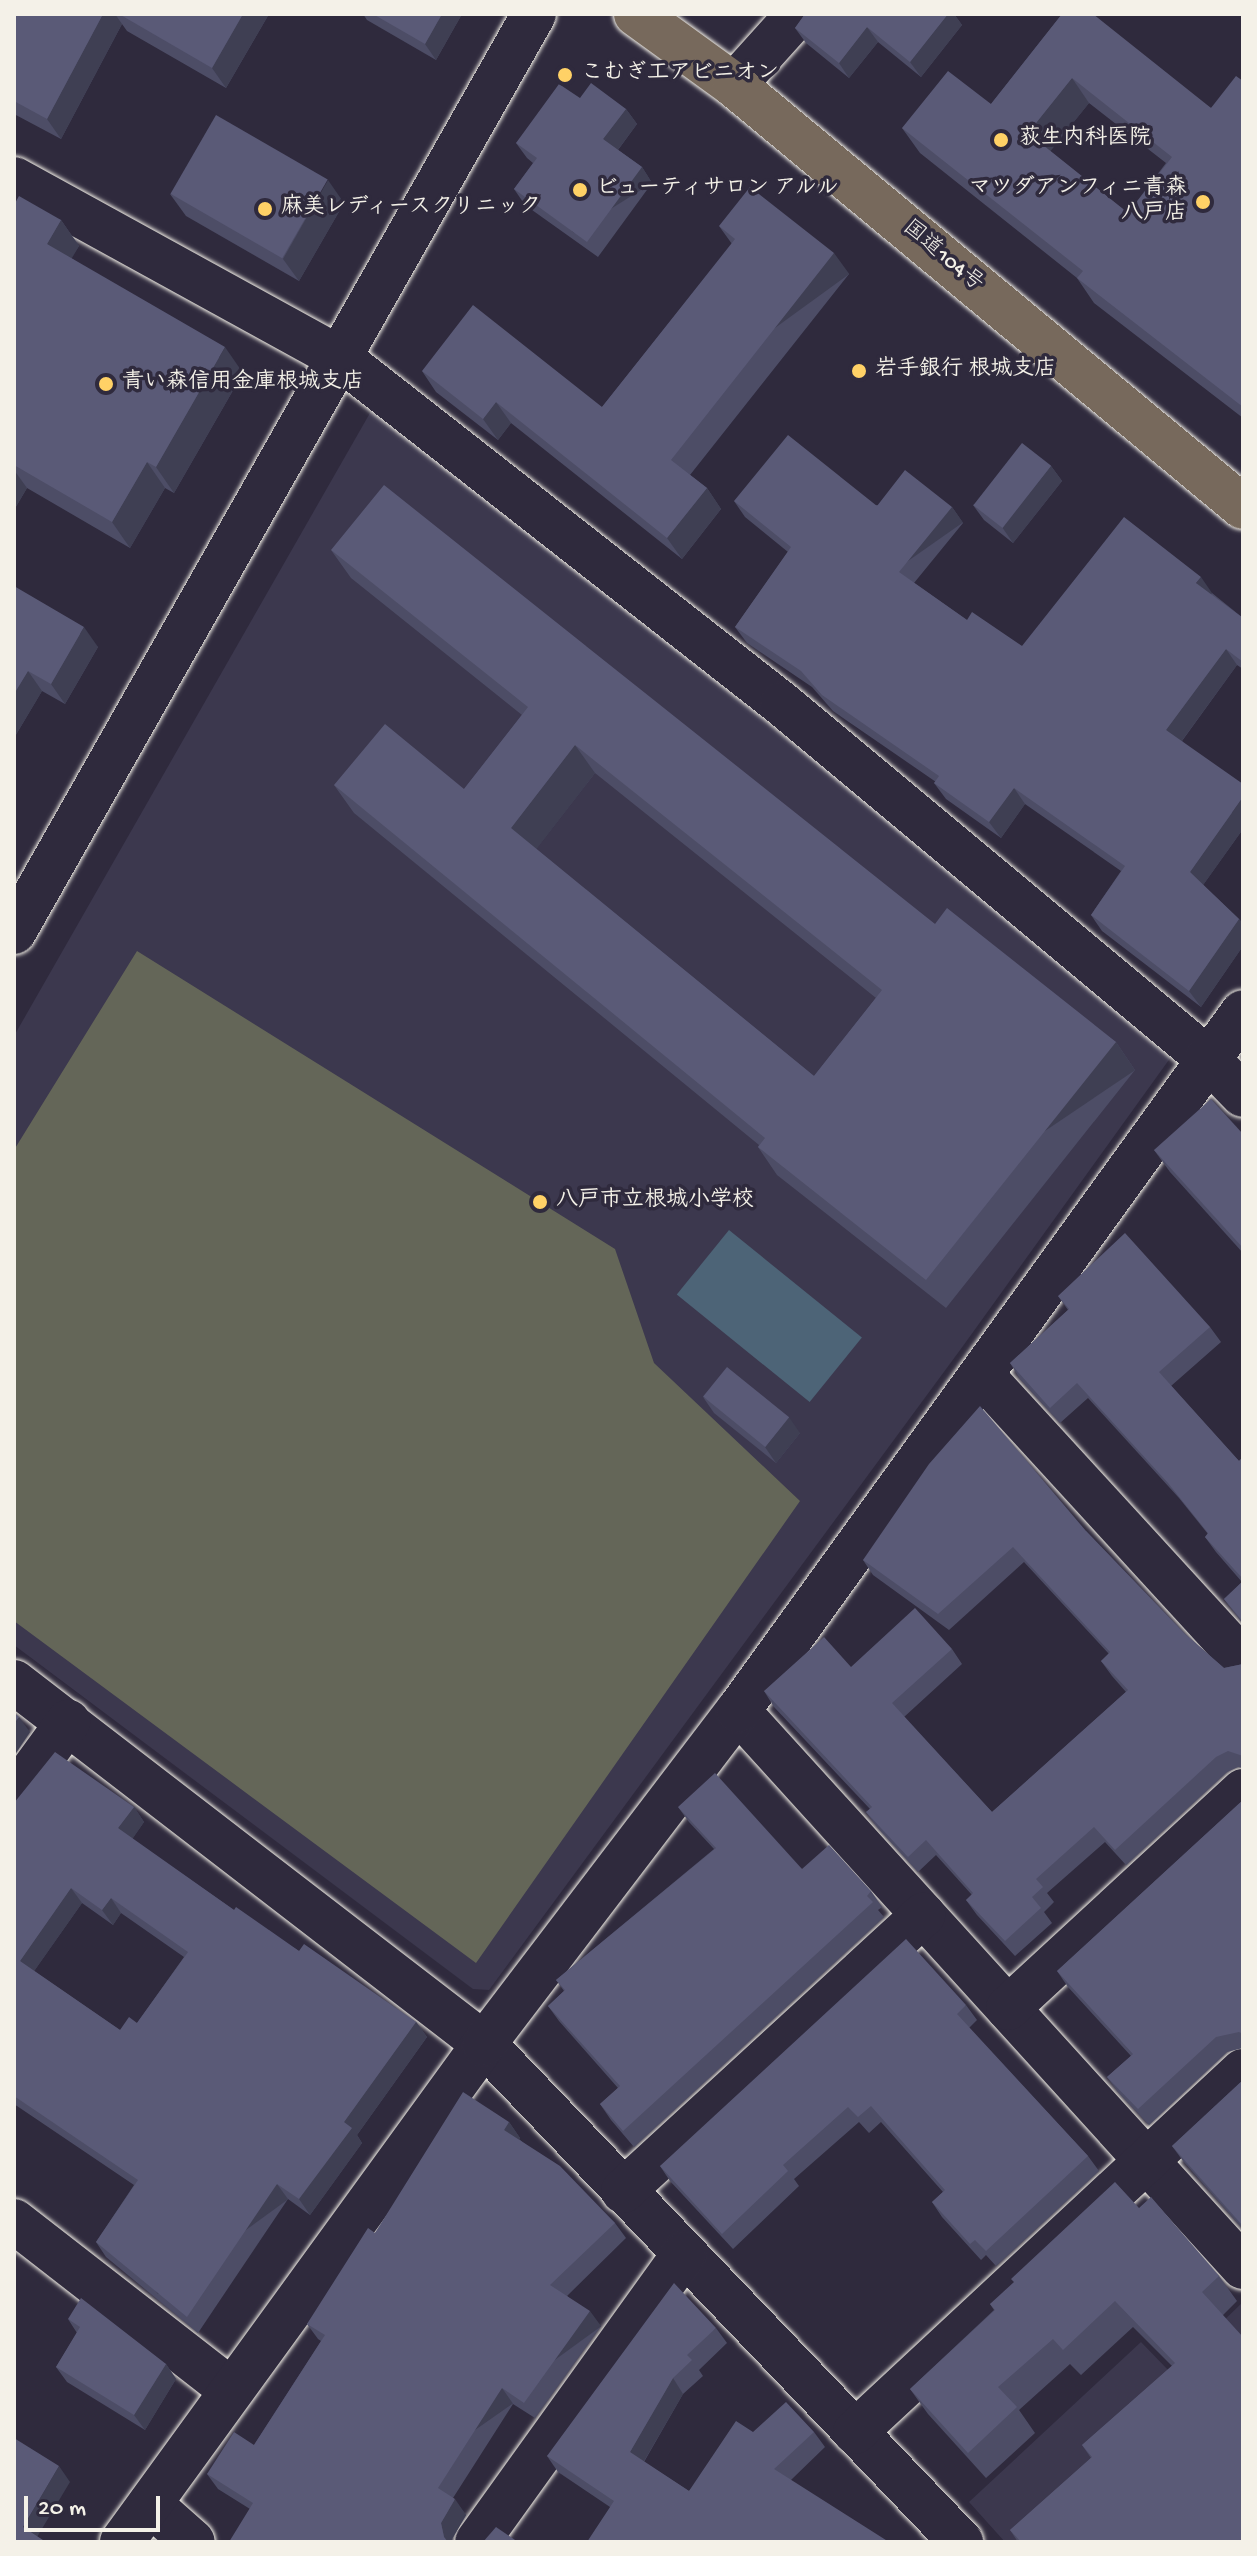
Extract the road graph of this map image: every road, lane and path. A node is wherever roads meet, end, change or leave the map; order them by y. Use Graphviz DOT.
graph roads {
  1 [pos="534,14"];
  2 [pos="636,14"];
  3 [pos="798,14"];
  4 [pos="734,85"];
  5 [pos="16,185"];
  6 [pos="340,358"];
  7 [pos="1243,507"];
  8 [pos="14,932"];
  9 [pos="1243,1012"];
  10 [pos="1208,1059"];
  11 [pos="1243,1095"];
  12 [pos="982,1375"];
  13 [pos="1243,1660"];
  14 [pos="14,1682"];
  15 [pos="738,1711"];
  16 [pos="68,1722"];
  17 [pos="1243,1791"];
  18 [pos="14,1796"];
  19 [pos="923,1915"];
  20 [pos="1008,2008"];
  21 [pos="484,2044"];
  22 [pos="1243,2071"];
  23 [pos="1146,2161"];
  24 [pos="623,2191"];
  25 [pos="14,2221"];
  26 [pos="684,2254"];
  27 [pos="1243,2267"];
  28 [pos="231,2390"];
  29 [pos="855,2432"];
  30 [pos="150,2504"];
  31 [pos="122,2542"];
  32 [pos="193,2542"];
  33 [pos="477,2542"];
  34 [pos="961,2542"];
  1 -- 6 [label="street"];
  2 -- 4 [label="highway, 国道104号"];
  3 -- 4 [label="street"];
  4 -- 7 [label="highway, 国道104号"];
  5 -- 6 [label="street"];
  6 -- 8 [label="street"];
  6 -- 10 [label="street"];
  9 -- 10 [label="street"];
  10 -- 11 [label="street"];
  10 -- 12 [label="street"];
  12 -- 13 [label="street"];
  12 -- 15 [label="street"];
  14 -- 16 [label="street"];
  15 -- 19 [label="street"];
  15 -- 21 [label="street"];
  16 -- 18 [label="street"];
  16 -- 21 [label="street"];
  17 -- 20 [label="street"];
  19 -- 20 [label="street"];
  19 -- 24 [label="street"];
  20 -- 23 [label="street"];
  21 -- 24 [label="street"];
  21 -- 28 [label="street"];
  22 -- 23 [label="street"];
  23 -- 27 [label="street"];
  23 -- 29 [label="street"];
  24 -- 26 [label="street"];
  25 -- 28 [label="street"];
  26 -- 29 [label="street"];
  26 -- 33 [label="street"];
  28 -- 30 [label="street"];
  29 -- 34 [label="street"];
  30 -- 31 [label="street"];
  30 -- 32 [label="street"];
}
